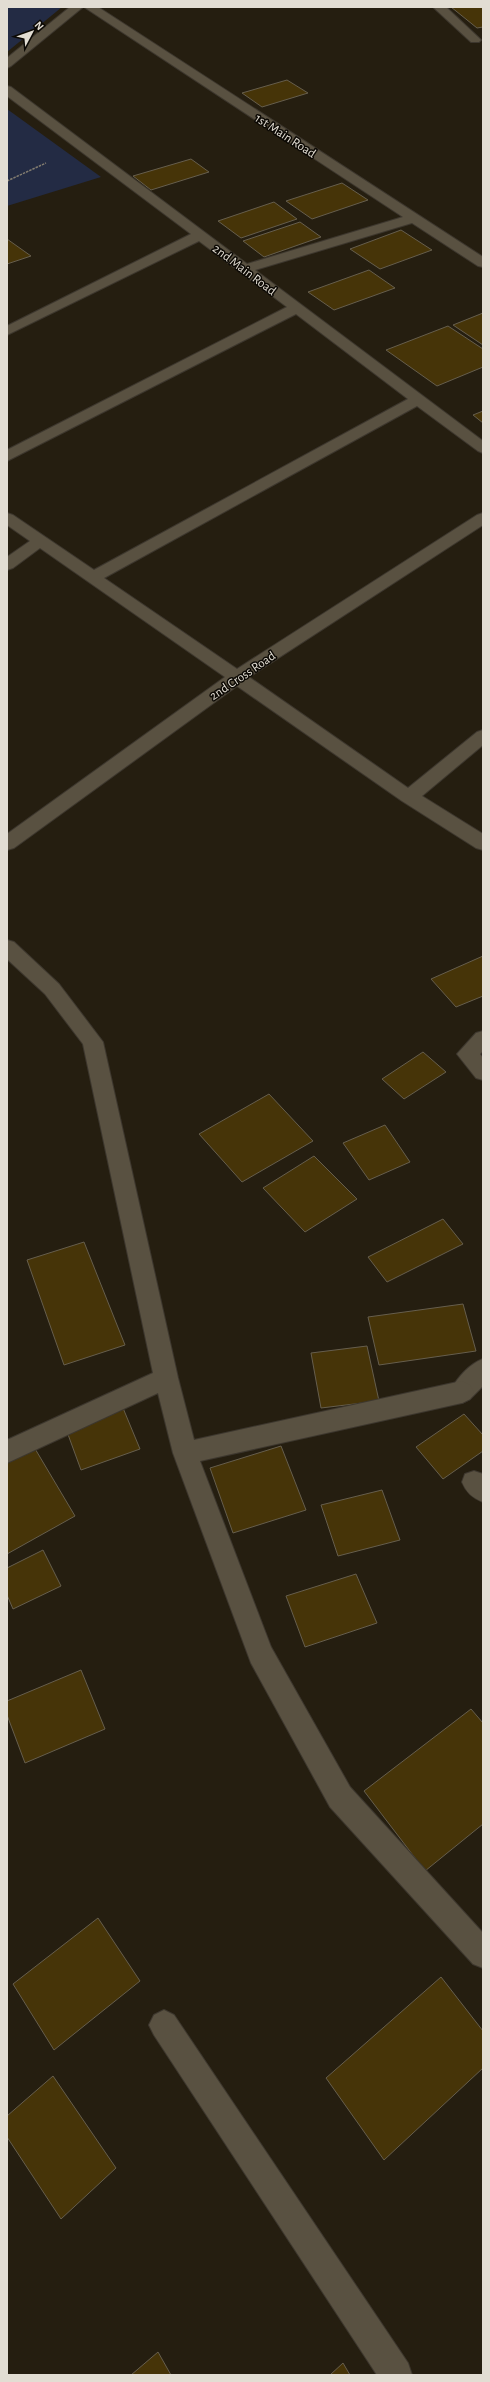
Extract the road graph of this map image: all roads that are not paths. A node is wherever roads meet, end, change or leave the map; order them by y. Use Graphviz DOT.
graph roads {
  1 [pos="77,7"];
  2 [pos="90,7"];
  3 [pos="439,7"];
  4 [pos="474,40"];
  5 [pos="7,64"];
  6 [pos="7,90"];
  7 [pos="414,218"];
  8 [pos="200,235"];
  9 [pos="483,263"];
  10 [pos="245,269"];
  11 [pos="297,308"];
  12 [pos="7,331"];
  13 [pos="418,399"];
  14 [pos="483,448"];
  15 [pos="7,456"];
  16 [pos="7,518"];
  17 [pos="483,518"];
  18 [pos="40,541"];
  19 [pos="7,565"];
  20 [pos="92,578"];
  21 [pos="237,677"];
  22 [pos="483,736"];
  23 [pos="409,797"];
  24 [pos="7,843"];
  25 [pos="483,844"];
  26 [pos="7,947"];
  27 [pos="483,1039"];
  28 [pos="483,1072"];
  29 [pos="483,1369"];
  30 [pos="166,1378"];
  31 [pos="7,1452"];
  32 [pos="185,1453"];
  33 [pos="483,1954"];
  34 [pos="164,2025"];
  35 [pos="396,2375"];
  1 -- 5 [label="street"];
  2 -- 7 [label="street, 1st Main Road"];
  3 -- 4 [label="street"];
  6 -- 8 [label="street, 2nd Main Road"];
  7 -- 9 [label="street, 1st Main Road"];
  7 -- 10 [label="street"];
  8 -- 10 [label="street, 2nd Main Road"];
  8 -- 12 [label="street"];
  10 -- 11 [label="street, 2nd Main Road"];
  11 -- 13 [label="street, 2nd Main Road"];
  11 -- 15 [label="street"];
  13 -- 14 [label="street, 2nd Main Road"];
  13 -- 20 [label="street"];
  16 -- 18 [label="street"];
  17 -- 21 [label="street, 2nd Cross Road"];
  18 -- 19 [label="street"];
  18 -- 20 [label="street"];
  20 -- 21 [label="street"];
  21 -- 23 [label="street"];
  21 -- 24 [label="street, 2nd Cross Road"];
  22 -- 23 [label="street"];
  23 -- 25 [label="street"];
  26 -- 30 [label="street"];
  27 -- 28 [label="street"];
  29 -- 32 [label="street"];
  30 -- 31 [label="street"];
  30 -- 32 [label="street"];
  32 -- 33 [label="street"];
  34 -- 35 [label="street"];
}
